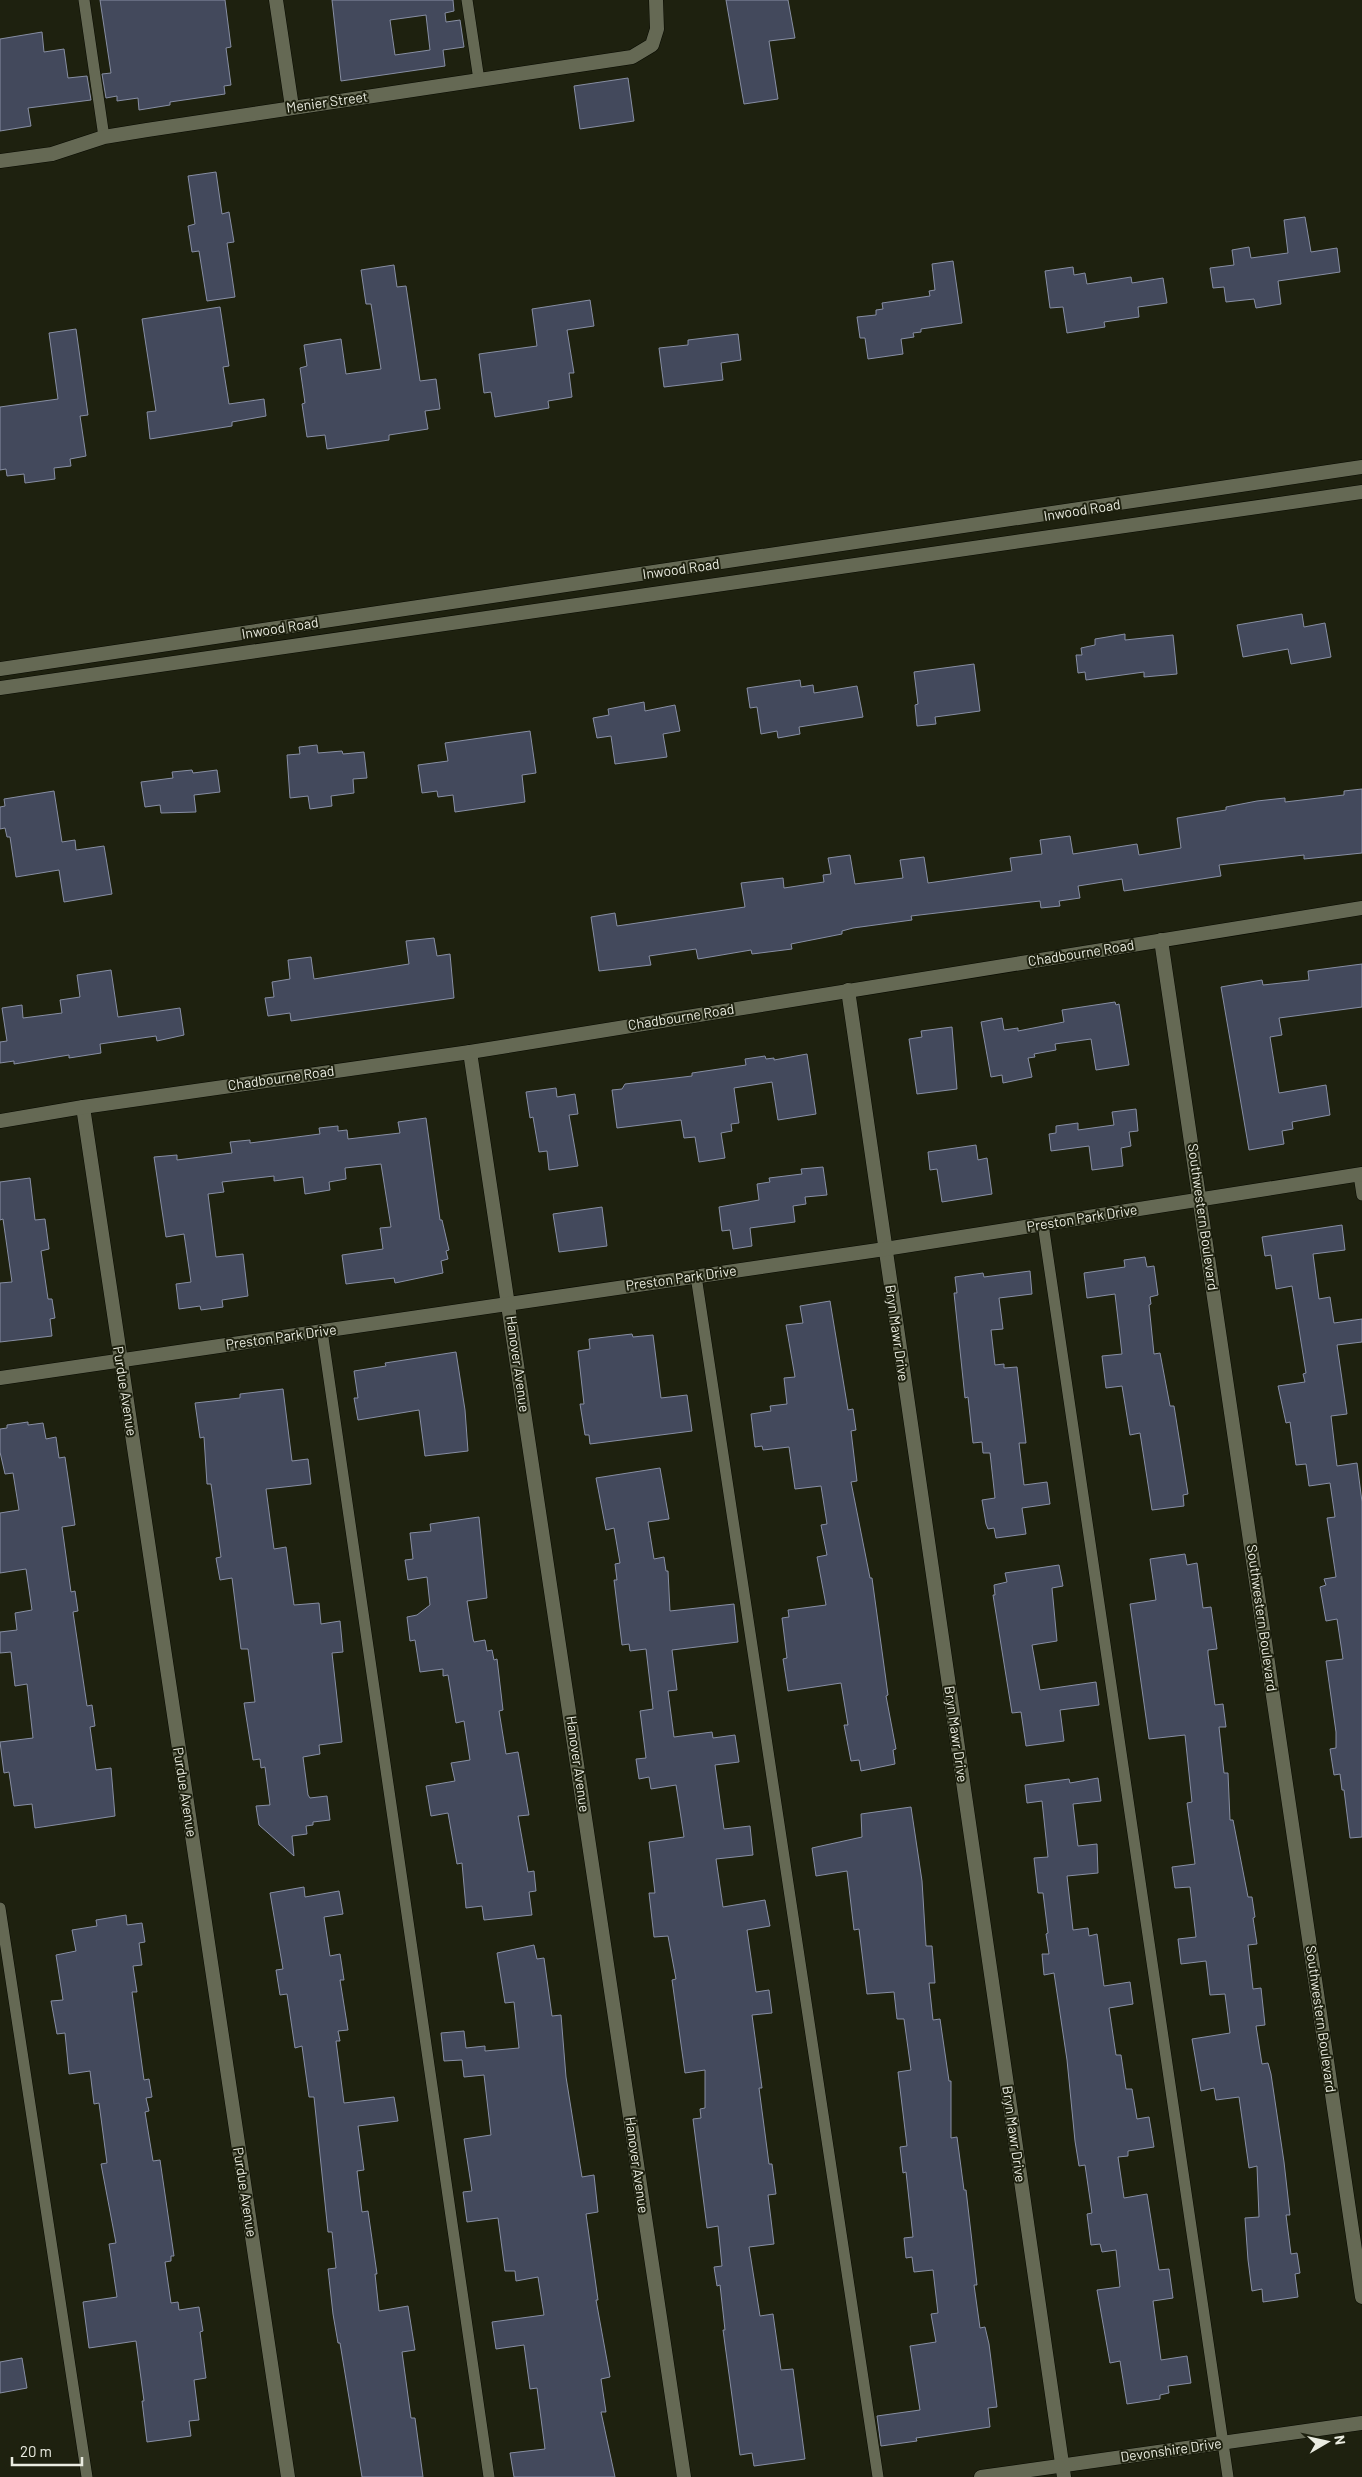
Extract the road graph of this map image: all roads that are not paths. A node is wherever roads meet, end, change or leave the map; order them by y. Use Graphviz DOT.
graph roads {
  1 [pos="84,0"];
  2 [pos="276,0"];
  3 [pos="467,0"];
  4 [pos="656,0"];
  5 [pos="478,80"];
  6 [pos="292,107"];
  7 [pos="104,137"];
  8 [pos="0,160"];
  9 [pos="1362,467"];
  10 [pos="1362,492"];
  11 [pos="994,523"];
  12 [pos="996,544"];
  13 [pos="520,592"];
  14 [pos="523,613"];
  15 [pos="0,669"];
  16 [pos="0,688"];
  17 [pos="1362,908"];
  18 [pos="1161,940"];
  19 [pos="848,990"];
  20 [pos="470,1052"];
  21 [pos="82,1107"];
  22 [pos="0,1121"];
  23 [pos="1360,1174"];
  24 [pos="1362,1195"];
  25 [pos="1200,1199"];
  26 [pos="1043,1224"];
  27 [pos="885,1249"];
  28 [pos="696,1276"];
  29 [pos="509,1302"];
  30 [pos="322,1331"];
  31 [pos="121,1360"];
  32 [pos="0,1378"];
  33 [pos="0,1908"];
  34 [pos="1362,2296"];
  35 [pos="1362,2423"];
  36 [pos="1222,2443"];
  37 [pos="1063,2471"];
  38 [pos="86,2477"];
  39 [pos="288,2477"];
  40 [pos="489,2477"];
  41 [pos="684,2477"];
  42 [pos="878,2477"];
  43 [pos="980,2477"];
  44 [pos="1228,2477"];
  1 -- 7 [label="lane"];
  2 -- 6 [label="street"];
  3 -- 5 [label="lane"];
  4 -- 5 [label="street, Menier Street"];
  5 -- 6 [label="street, Menier Street"];
  6 -- 7 [label="street, Menier Street"];
  7 -- 8 [label="street, Menier Street"];
  9 -- 11 [label="street, Inwood Road"];
  10 -- 12 [label="street, Inwood Road"];
  11 -- 12 [label="street"];
  11 -- 13 [label="street, Inwood Road"];
  12 -- 14 [label="street, Inwood Road"];
  13 -- 14 [label="street"];
  13 -- 15 [label="street, Inwood Road"];
  14 -- 16 [label="street, Inwood Road"];
  17 -- 18 [label="street, Chadbourne Road"];
  18 -- 19 [label="street, Chadbourne Road"];
  18 -- 25 [label="street, Southwestern Boulevard"];
  19 -- 20 [label="street, Chadbourne Road"];
  19 -- 27 [label="street, Bryn Mawr Drive"];
  20 -- 21 [label="street, Chadbourne Road"];
  20 -- 29 [label="street, Hanover Avenue"];
  21 -- 22 [label="street, Chadbourne Road"];
  21 -- 31 [label="street, Purdue Avenue"];
  23 -- 24 [label="lane"];
  23 -- 25 [label="street, Preston Park Drive"];
  25 -- 26 [label="street, Preston Park Drive"];
  25 -- 34 [label="street, Southwestern Boulevard"];
  26 -- 27 [label="street, Preston Park Drive"];
  26 -- 36 [label="lane"];
  27 -- 28 [label="street, Preston Park Drive"];
  27 -- 37 [label="street, Bryn Mawr Drive"];
  28 -- 29 [label="street, Preston Park Drive"];
  28 -- 42 [label="lane"];
  29 -- 30 [label="street, Preston Park Drive"];
  29 -- 41 [label="street, Hanover Avenue"];
  30 -- 31 [label="street, Preston Park Drive"];
  30 -- 40 [label="lane"];
  31 -- 32 [label="street, Preston Park Drive"];
  31 -- 39 [label="street, Purdue Avenue"];
  33 -- 38 [label="lane"];
  35 -- 36 [label="street, Devonshire Drive"];
  36 -- 37 [label="street, Devonshire Drive"];
  36 -- 44 [label="lane"];
  37 -- 43 [label="street, Devonshire Drive"];
}
